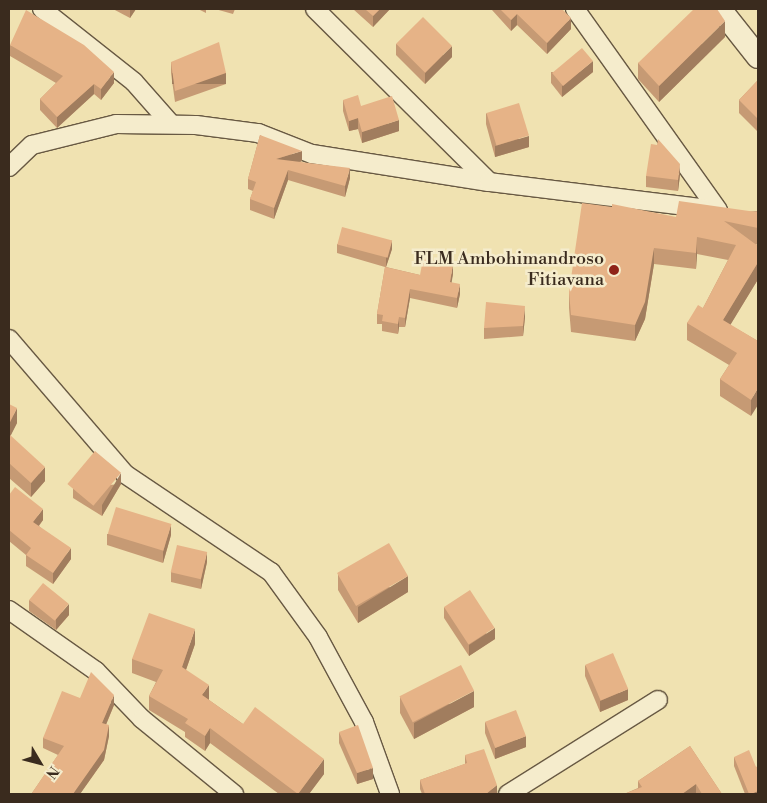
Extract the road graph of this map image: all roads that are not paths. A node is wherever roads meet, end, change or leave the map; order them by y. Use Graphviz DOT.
graph roads {
  1 [pos="42,9"];
  2 [pos="315,9"];
  3 [pos="575,9"];
  4 [pos="720,9"];
  5 [pos="758,57"];
  6 [pos="171,124"];
  7 [pos="9,167"];
  8 [pos="489,182"];
  9 [pos="9,339"];
  10 [pos="9,610"];
  11 [pos="658,700"];
  12 [pos="234,794"];
  13 [pos="390,794"];
  14 [pos="508,794"];
  1 -- 6 [label="street"];
  2 -- 8 [label="street"];
  3 -- 8 [label="street"];
  4 -- 5 [label="street"];
  6 -- 7 [label="street"];
  6 -- 8 [label="street"];
  9 -- 13 [label="street"];
  10 -- 12 [label="street"];
  11 -- 14 [label="street"];
}
